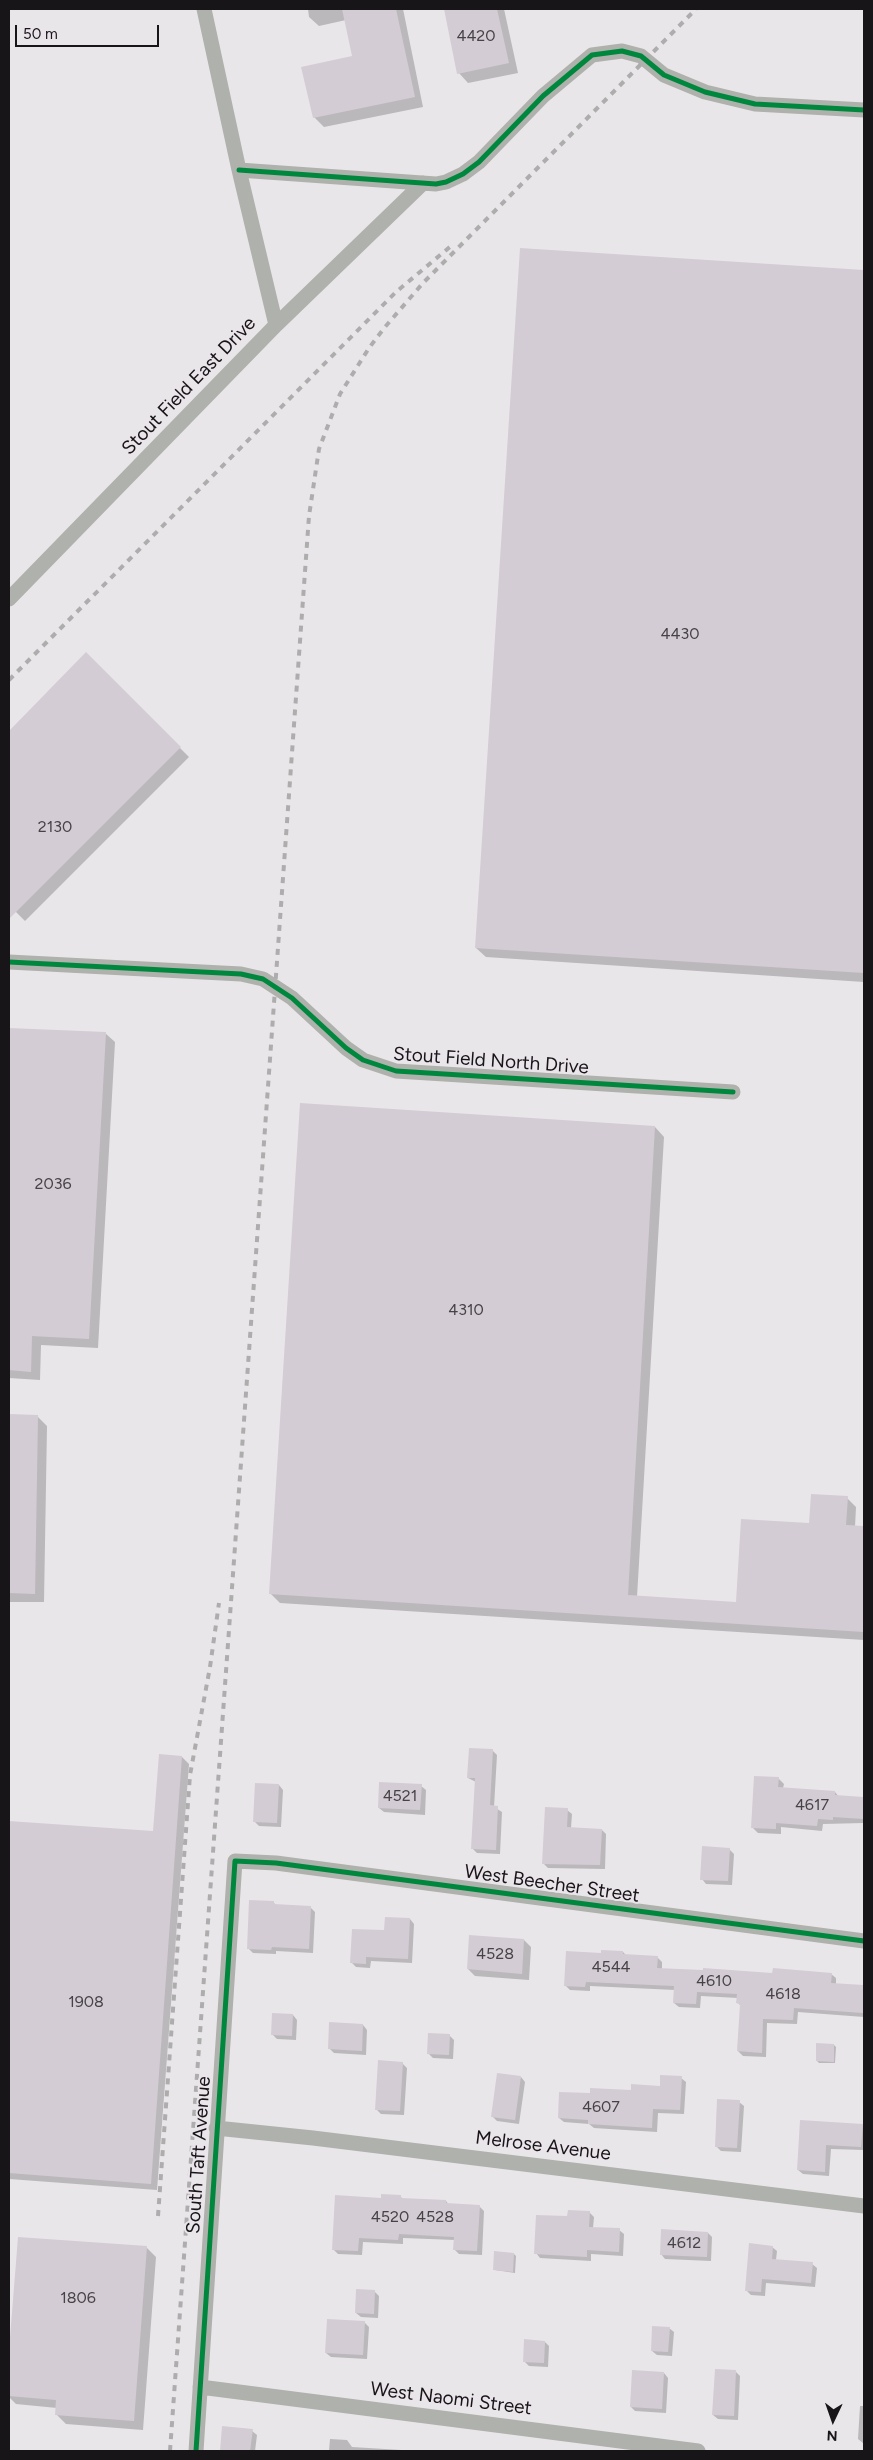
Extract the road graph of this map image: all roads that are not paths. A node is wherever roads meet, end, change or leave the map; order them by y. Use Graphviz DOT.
graph roads {
  1 [pos="204,9"];
  2 [pos="864,110"];
  3 [pos="239,170"];
  4 [pos="422,183"];
  5 [pos="276,325"];
  6 [pos="9,599"];
  7 [pos="9,962"];
  8 [pos="733,1092"];
  9 [pos="235,1861"];
  10 [pos="864,1941"];
  11 [pos="216,2128"];
  12 [pos="864,2206"];
  13 [pos="200,2387"];
  14 [pos="196,2451"];
  15 [pos="698,2451"];
  1 -- 3 [label="street, Stout Field East Drive"];
  2 -- 4 [label="street"];
  3 -- 4 [label="street"];
  3 -- 5 [label="street, Stout Field East Drive"];
  4 -- 5 [label="street"];
  5 -- 6 [label="street, Stout Field East Drive"];
  7 -- 8 [label="street, Stout Field North Drive"];
  9 -- 10 [label="street, West Beecher Street"];
  9 -- 11 [label="street, South Taft Avenue"];
  11 -- 12 [label="street, Melrose Avenue"];
  11 -- 13 [label="street, South Taft Avenue"];
  13 -- 14 [label="street, South Taft Avenue"];
  13 -- 15 [label="street, West Naomi Street"];
}
